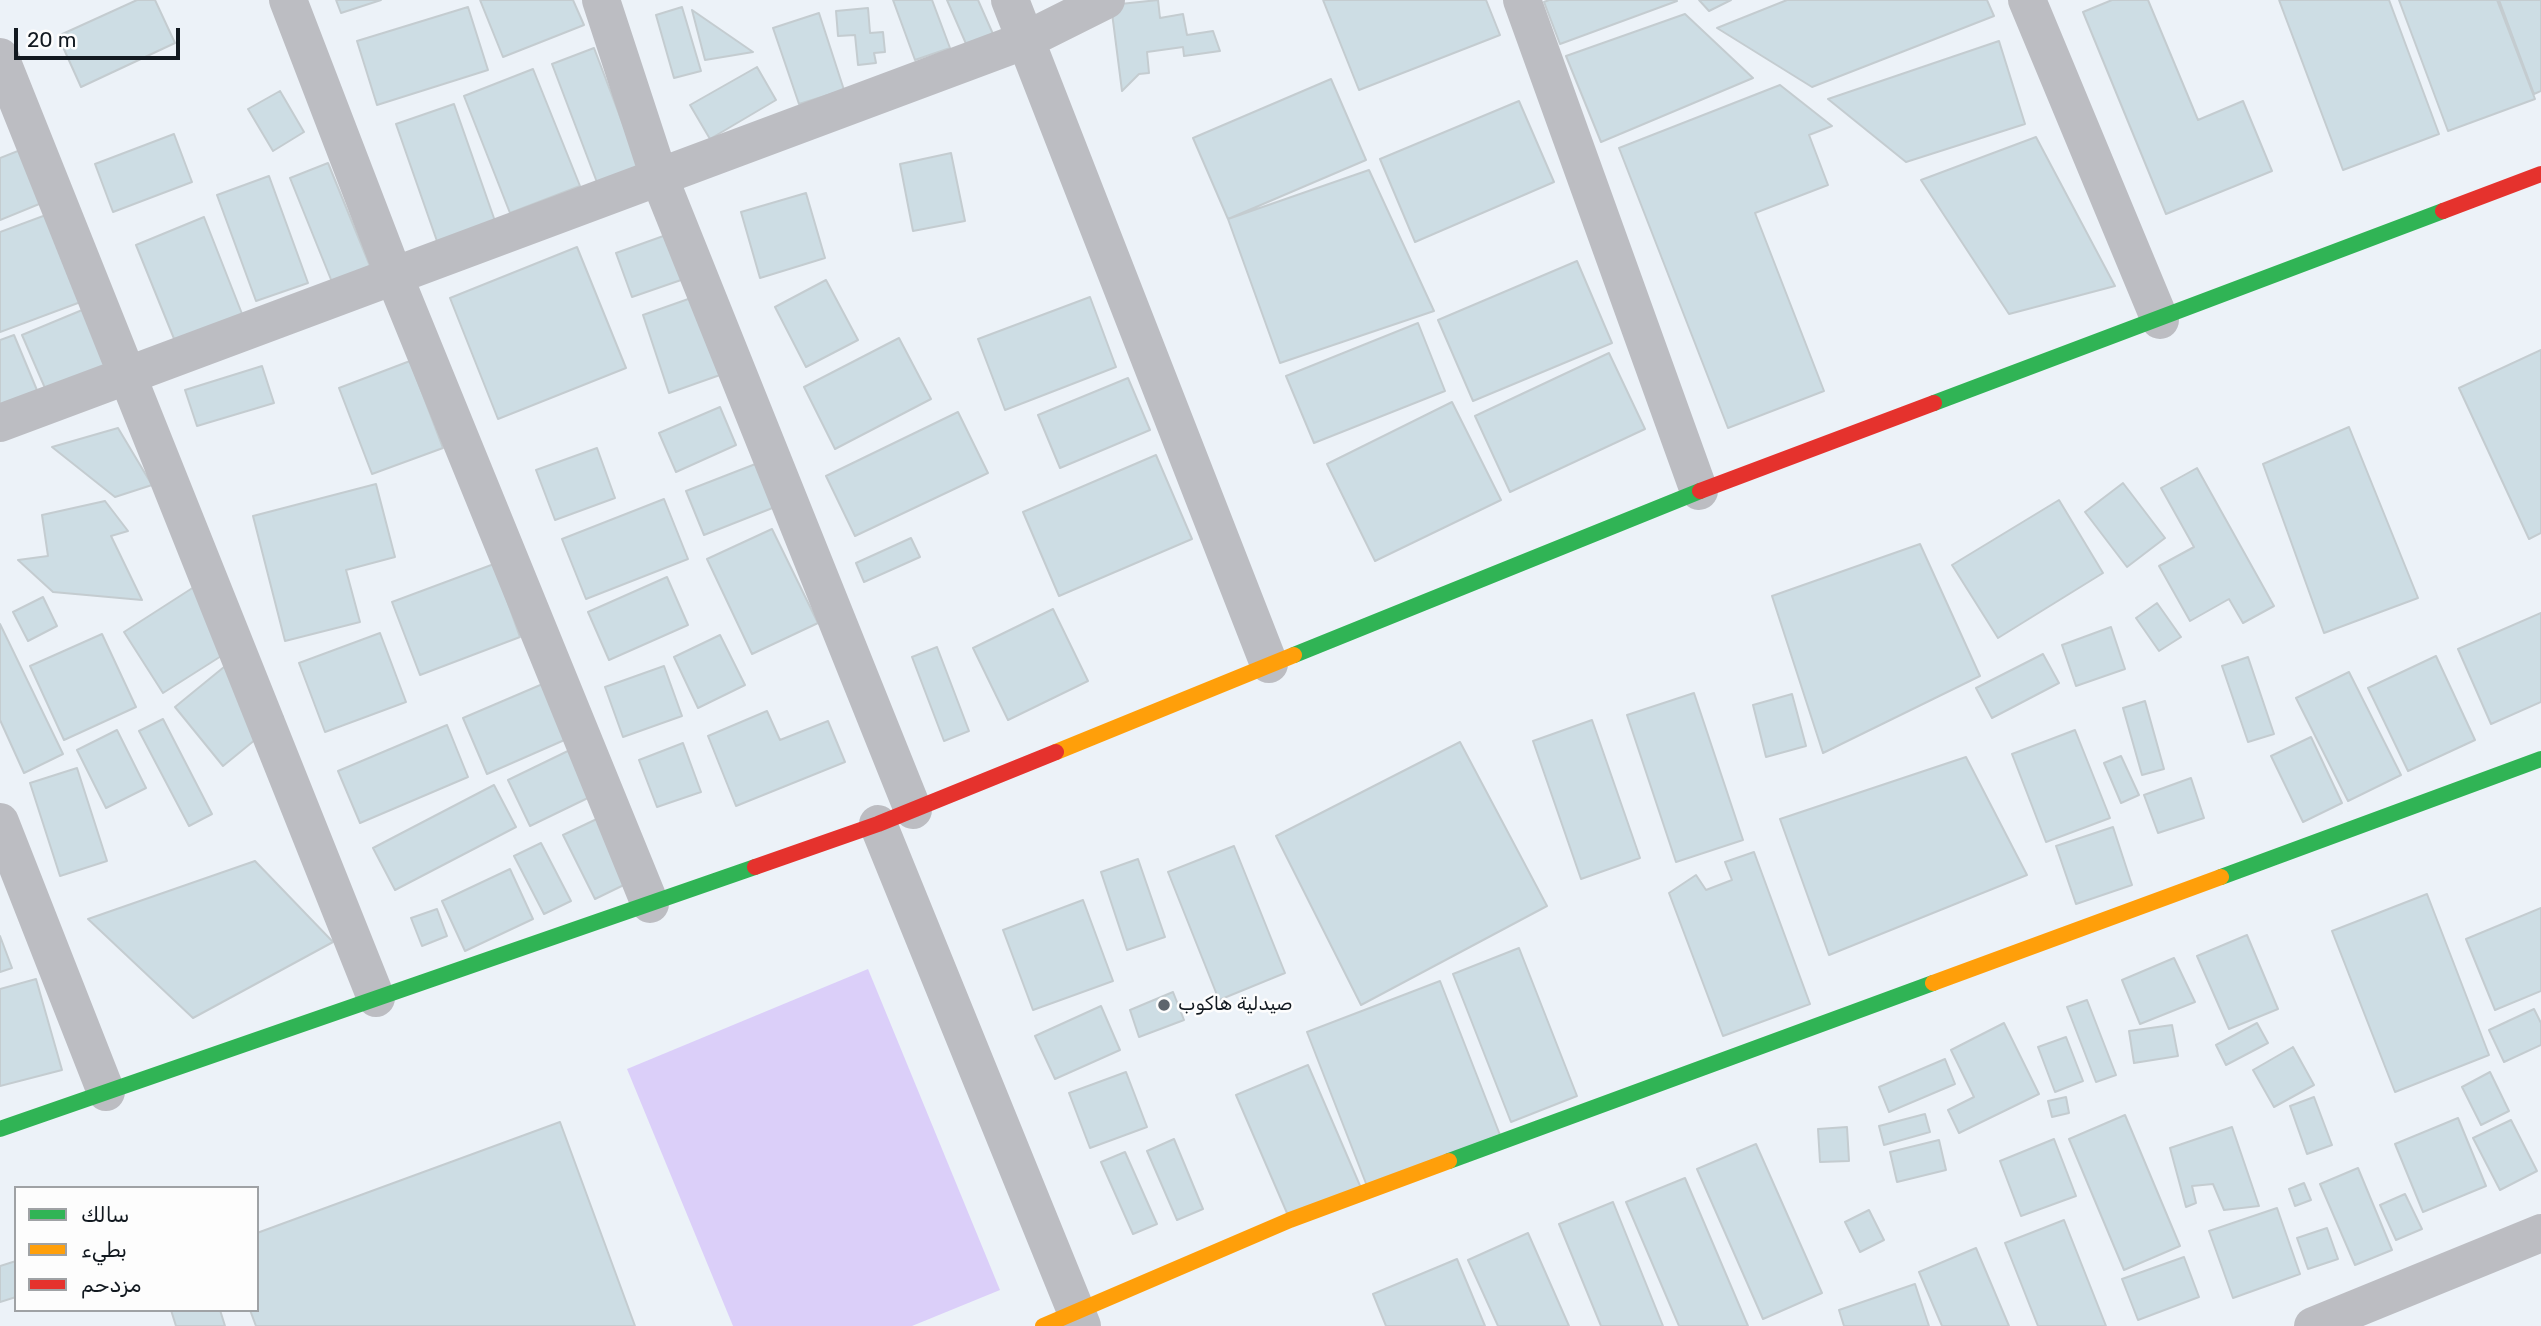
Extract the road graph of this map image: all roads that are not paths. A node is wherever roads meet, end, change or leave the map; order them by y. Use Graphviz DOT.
graph roads {
  1 [pos="288,0"];
  2 [pos="601,0"];
  3 [pos="1010,0"];
  4 [pos="1106,0"];
  5 [pos="1522,0"];
  6 [pos="2027,0"];
  7 [pos="1026,40"];
  8 [pos="0,57"];
  9 [pos="2541,174"];
  10 [pos="659,177"];
  11 [pos="394,276"];
  12 [pos="2160,320"];
  13 [pos="127,376"];
  14 [pos="0,423"];
  15 [pos="1699,491"];
  16 [pos="1269,664"];
  17 [pos="2541,759"];
  18 [pos="913,810"];
  19 [pos="0,822"];
  20 [pos="878,824"];
  21 [pos="650,904"];
  22 [pos="376,999"];
  23 [pos="106,1092"];
  24 [pos="0,1129"];
  25 [pos="2541,1233"];
  26 [pos="1067,1322"];
  27 [pos="2313,1326"];
  1 -- 11 [label="street"];
  2 -- 10 [label="street"];
  3 -- 7 [label="street"];
  4 -- 7 [label="street"];
  5 -- 15 [label="street"];
  6 -- 12 [label="street"];
  7 -- 10 [label="street"];
  7 -- 16 [label="street"];
  8 -- 13 [label="street"];
  9 -- 12 [label="main road"];
  10 -- 11 [label="street"];
  10 -- 18 [label="street"];
  11 -- 13 [label="street"];
  11 -- 21 [label="street"];
  12 -- 15 [label="main road"];
  13 -- 14 [label="street"];
  13 -- 22 [label="street"];
  15 -- 16 [label="main road"];
  16 -- 18 [label="main road"];
  17 -- 26 [label="main road"];
  18 -- 20 [label="main road"];
  19 -- 23 [label="street"];
  20 -- 21 [label="main road"];
  20 -- 26 [label="street"];
  21 -- 22 [label="main road"];
  22 -- 23 [label="main road"];
  23 -- 24 [label="main road"];
  25 -- 27 [label="street"];
}
